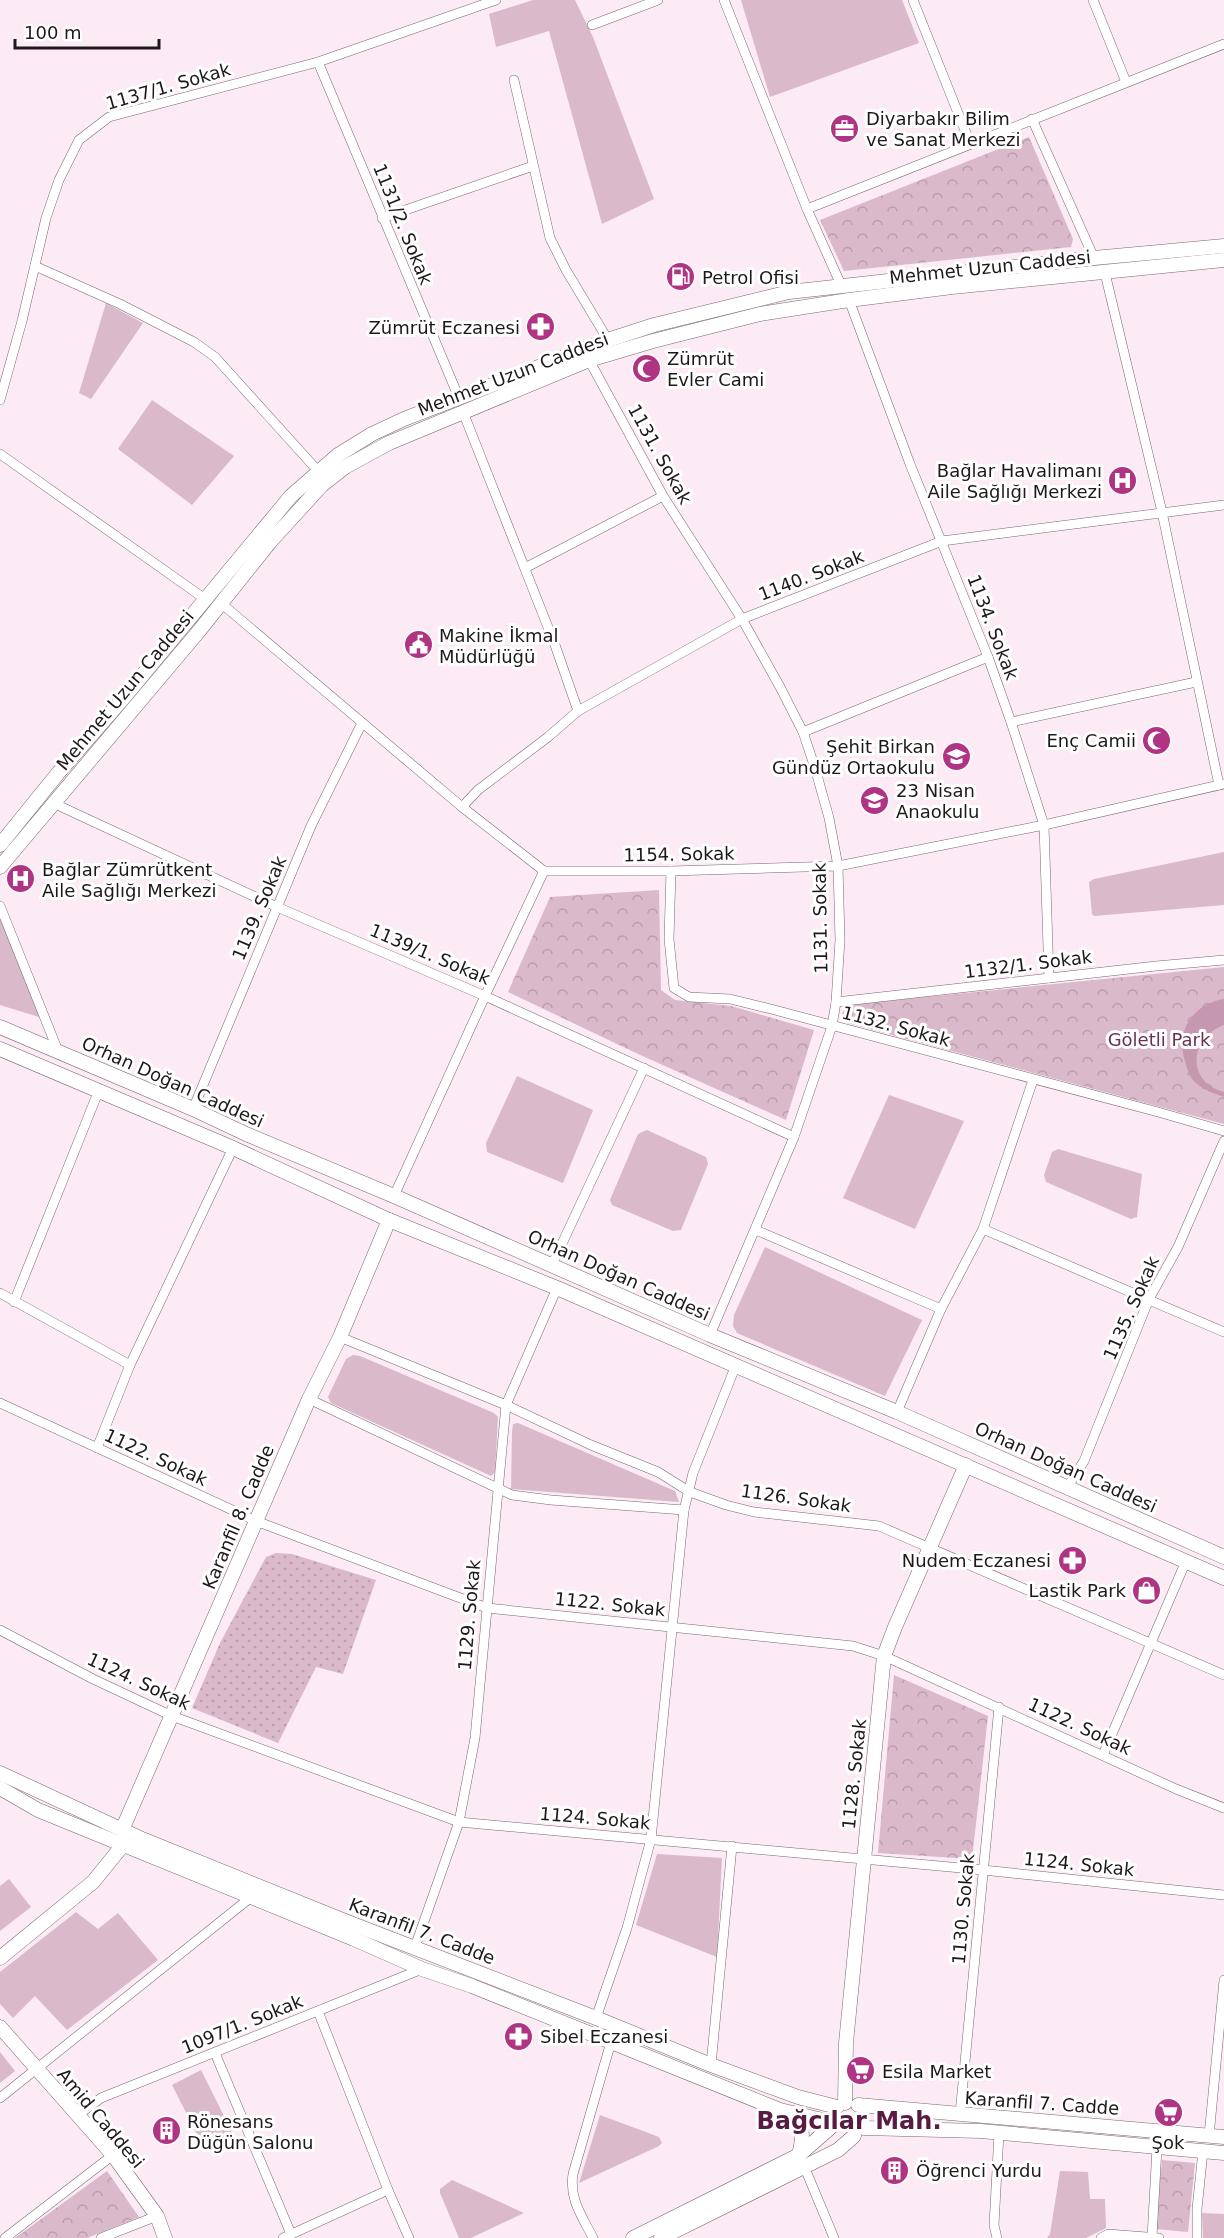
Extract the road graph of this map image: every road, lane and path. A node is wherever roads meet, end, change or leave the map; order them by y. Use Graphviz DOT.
graph roads {
  1 [pos="495,0"];
  2 [pos="658,0"];
  3 [pos="724,0"];
  4 [pos="913,0"];
  5 [pos="1093,0"];
  6 [pos="592,25"];
  7 [pos="1224,45"];
  8 [pos="318,62"];
  9 [pos="514,80"];
  10 [pos="1126,82"];
  11 [pos="1032,119"];
  12 [pos="970,143"];
  13 [pos="533,166"];
  14 [pos="807,209"];
  15 [pos="382,218"];
  16 [pos="1224,246"];
  17 [pos="1094,258"];
  18 [pos="1224,260"];
  19 [pos="35,266"];
  20 [pos="1105,273"];
  21 [pos="841,285"];
  22 [pos="849,300"];
  23 [pos="608,340"];
  24 [pos="589,360"];
  25 [pos="0,400"];
  26 [pos="461,405"];
  27 [pos="0,454"];
  28 [pos="318,471"];
  29 [pos="663,496"];
  30 [pos="1224,505"];
  31 [pos="1162,512"];
  32 [pos="942,541"];
  33 [pos="525,568"];
  34 [pos="205,599"];
  35 [pos="222,604"];
  36 [pos="742,619"];
  37 [pos="988,657"];
  38 [pos="1196,682"];
  39 [pos="578,711"];
  40 [pos="1011,722"];
  41 [pos="362,723"];
  42 [pos="803,732"];
  43 [pos="1221,785"];
  44 [pos="53,803"];
  45 [pos="462,807"];
  46 [pos="1044,825"];
  47 [pos="0,845"];
  48 [pos="838,866"];
  49 [pos="0,867"];
  50 [pos="544,871"];
  51 [pos="671,871"];
  52 [pos="0,906"];
  53 [pos="277,907"];
  54 [pos="1224,960"];
  55 [pos="1049,978"];
  56 [pos="485,996"];
  57 [pos="836,1002"];
  58 [pos="832,1026"];
  59 [pos="0,1027"];
  60 [pos="0,1048"];
  61 [pos="58,1051"];
  62 [pos="644,1068"];
  63 [pos="1033,1080"];
  64 [pos="99,1090"];
  65 [pos="194,1109"];
  66 [pos="1224,1131"];
  67 [pos="794,1137"];
  68 [pos="1224,1141"];
  69 [pos="232,1149"];
  70 [pos="394,1196"];
  71 [pos="389,1220"];
  72 [pos="983,1229"];
  73 [pos="756,1230"];
  74 [pos="552,1264"];
  75 [pos="557,1288"];
  76 [pos="0,1293"];
  77 [pos="1149,1299"];
  78 [pos="14,1302"];
  79 [pos="941,1309"];
  80 [pos="1224,1332"];
  81 [pos="710,1335"];
  82 [pos="339,1338"];
  83 [pos="130,1365"];
  84 [pos="736,1365"];
  85 [pos="309,1400"];
  86 [pos="0,1403"];
  87 [pos="506,1405"];
  88 [pos="897,1412"];
  89 [pos="97,1448"];
  90 [pos="966,1465"];
  91 [pos="497,1487"];
  92 [pos="1067,1488"];
  93 [pos="690,1492"];
  94 [pos="684,1510"];
  95 [pos="255,1521"];
  96 [pos="929,1548"];
  97 [pos="1224,1557"];
  98 [pos="1186,1561"];
  99 [pos="1224,1578"];
  100 [pos="487,1608"];
  101 [pos="671,1628"];
  102 [pos="0,1630"];
  103 [pos="1150,1644"];
  104 [pos="884,1656"];
  105 [pos="1224,1675"];
  106 [pos="999,1707"];
  107 [pos="172,1716"];
  108 [pos="1103,1755"];
  109 [pos="0,1773"];
  110 [pos="0,1788"];
  111 [pos="1224,1808"];
  112 [pos="459,1822"];
  113 [pos="122,1830"];
  114 [pos="651,1839"];
  115 [pos="123,1845"];
  116 [pos="732,1846"];
  117 [pos="863,1860"];
  118 [pos="983,1870"];
  119 [pos="1224,1895"];
  120 [pos="250,1898"];
  121 [pos="415,1947"];
  122 [pos="0,1958"];
  123 [pos="422,1969"];
  124 [pos="1224,1980"];
  125 [pos="318,2011"];
  126 [pos="596,2018"];
  127 [pos="0,2027"];
  128 [pos="611,2042"];
  129 [pos="214,2053"];
  130 [pos="711,2065"];
  131 [pos="36,2070"];
  132 [pos="0,2098"];
  133 [pos="846,2105"];
  134 [pos="960,2114"];
  135 [pos="78,2115"];
  136 [pos="795,2115"];
  137 [pos="832,2124"];
  138 [pos="859,2132"];
  139 [pos="999,2133"];
  140 [pos="1209,2136"];
  141 [pos="1224,2137"];
  142 [pos="1158,2148"];
  143 [pos="1203,2151"];
  144 [pos="1224,2153"];
  145 [pos="113,2155"];
  146 [pos="802,2161"];
  147 [pos="388,2190"];
  148 [pos="157,2216"];
  149 [pos="287,2236"];
  150 [pos="5,2238"];
  151 [pos="101,2238"];
  152 [pos="165,2238"];
  153 [pos="409,2238"];
  154 [pos="593,2238"];
  155 [pos="633,2238"];
  156 [pos="661,2238"];
  157 [pos="834,2238"];
  158 [pos="997,2238"];
  159 [pos="1101,2238"];
  160 [pos="1156,2238"];
  161 [pos="1197,2238"];
  1 -- 8 [label="street, 1137/1. Sokak"];
  2 -- 6 [label="street"];
  3 -- 14 [label="street"];
  4 -- 12 [label="street"];
  5 -- 10 [label="street"];
  7 -- 10 [label="street"];
  8 -- 15 [label="street, 1131/2. Sokak"];
  8 -- 19 [label="street, 1137/1. Sokak"];
  9 -- 13 [label="street"];
  10 -- 11 [label="street"];
  11 -- 12 [label="street"];
  11 -- 17 [label="street"];
  12 -- 14 [label="street"];
  13 -- 15 [label="street"];
  13 -- 23 [label="street"];
  14 -- 21 [label="street"];
  15 -- 26 [label="street, 1131/2. Sokak"];
  16 -- 17 [label="main road"];
  17 -- 21 [label="main road"];
  18 -- 20 [label="main road, Mehmet Uzun Caddesi"];
  19 -- 25 [label="street, 1137/1. Sokak"];
  19 -- 28 [label="street"];
  20 -- 22 [label="main road, Mehmet Uzun Caddesi"];
  20 -- 31 [label="street"];
  21 -- 23 [label="main road"];
  22 -- 24 [label="main road, Mehmet Uzun Caddesi"];
  22 -- 32 [label="street, 1134. Sokak"];
  23 -- 26 [label="main road"];
  24 -- 26 [label="main road, Mehmet Uzun Caddesi"];
  24 -- 29 [label="street, 1131. Sokak"];
  26 -- 28 [label="main road"];
  26 -- 33 [label="street, 1131/2. Sokak"];
  26 -- 35 [label="main road, Mehmet Uzun Caddesi"];
  27 -- 34 [label="street"];
  28 -- 34 [label="main road"];
  29 -- 33 [label="street"];
  29 -- 36 [label="street, 1131. Sokak"];
  30 -- 31 [label="street, 1140. Sokak"];
  31 -- 32 [label="street, 1140. Sokak"];
  31 -- 38 [label="street"];
  32 -- 36 [label="street, 1140. Sokak"];
  32 -- 37 [label="street, 1134. Sokak"];
  33 -- 39 [label="street, 1131/2. Sokak"];
  34 -- 47 [label="main road"];
  35 -- 41 [label="street"];
  35 -- 44 [label="main road, Mehmet Uzun Caddesi"];
  36 -- 39 [label="street, 1140. Sokak"];
  36 -- 42 [label="street, 1131. Sokak"];
  37 -- 40 [label="street, 1134. Sokak"];
  37 -- 42 [label="street"];
  38 -- 40 [label="street"];
  38 -- 43 [label="street"];
  39 -- 45 [label="street, 1140. Sokak"];
  40 -- 46 [label="street, 1134. Sokak"];
  41 -- 45 [label="street"];
  41 -- 53 [label="street, 1139. Sokak"];
  42 -- 48 [label="street, 1131. Sokak"];
  43 -- 46 [label="street, 1154. Sokak"];
  44 -- 49 [label="main road, Mehmet Uzun Caddesi"];
  44 -- 53 [label="street, 1139/1. Sokak"];
  45 -- 50 [label="street"];
  46 -- 48 [label="street, 1154. Sokak"];
  46 -- 55 [label="street, 1134. Sokak"];
  48 -- 51 [label="street, 1154. Sokak"];
  48 -- 57 [label="street, 1131. Sokak"];
  50 -- 51 [label="street, 1154. Sokak"];
  50 -- 56 [label="street"];
  51 -- 58 [label="street, 1132. Sokak"];
  52 -- 61 [label="street"];
  53 -- 56 [label="street, 1139/1. Sokak"];
  53 -- 65 [label="street, 1139. Sokak"];
  54 -- 55 [label="street, 1132/1. Sokak"];
  55 -- 57 [label="street, 1132/1. Sokak"];
  56 -- 62 [label="street, 1139/1. Sokak"];
  56 -- 70 [label="street"];
  57 -- 58 [label="street, 1131. Sokak"];
  58 -- 63 [label="street, 1132. Sokak"];
  58 -- 67 [label="street, 1131. Sokak"];
  59 -- 61 [label="main road, Orhan Doğan Caddesi"];
  60 -- 64 [label="main road"];
  61 -- 65 [label="main road, Orhan Doğan Caddesi"];
  62 -- 67 [label="street, 1139/1. Sokak"];
  62 -- 74 [label="street"];
  63 -- 66 [label="street, 1132. Sokak"];
  63 -- 72 [label="street"];
  64 -- 69 [label="main road"];
  64 -- 78 [label="street"];
  65 -- 70 [label="main road, Orhan Doğan Caddesi"];
  67 -- 73 [label="street, 1131. Sokak"];
  68 -- 77 [label="street, 1135. Sokak"];
  69 -- 71 [label="main road"];
  69 -- 83 [label="street"];
  70 -- 74 [label="main road, Orhan Doğan Caddesi"];
  71 -- 75 [label="main road"];
  71 -- 82 [label="main road, Karanfil 8. Cadde"];
  72 -- 77 [label="street"];
  72 -- 79 [label="street"];
  73 -- 79 [label="street"];
  73 -- 81 [label="street, 1131. Sokak"];
  74 -- 81 [label="main road, Orhan Doğan Caddesi"];
  75 -- 84 [label="main road"];
  75 -- 87 [label="street, 1129. Sokak"];
  76 -- 78 [label="street"];
  77 -- 80 [label="street"];
  77 -- 92 [label="street, 1135. Sokak"];
  78 -- 83 [label="street"];
  79 -- 88 [label="street"];
  81 -- 88 [label="main road, Orhan Doğan Caddesi"];
  82 -- 85 [label="main road, Karanfil 8. Cadde"];
  82 -- 87 [label="street, 1126. Sokak"];
  83 -- 89 [label="street"];
  84 -- 90 [label="main road"];
  84 -- 93 [label="street"];
  85 -- 91 [label="street"];
  85 -- 95 [label="main road, Karanfil 8. Cadde"];
  86 -- 89 [label="street, 1122. Sokak"];
  87 -- 91 [label="street, 1129. Sokak"];
  87 -- 93 [label="street, 1126. Sokak"];
  88 -- 92 [label="main road, Orhan Doğan Caddesi"];
  89 -- 95 [label="street, 1122. Sokak"];
  90 -- 96 [label="main road, 1128. Sokak"];
  90 -- 98 [label="main road"];
  91 -- 94 [label="street"];
  91 -- 100 [label="street, 1129. Sokak"];
  92 -- 97 [label="main road, Orhan Doğan Caddesi"];
  93 -- 94 [label="street"];
  93 -- 96 [label="street, 1126. Sokak"];
  94 -- 101 [label="street"];
  95 -- 100 [label="street, 1122. Sokak"];
  95 -- 107 [label="main road, Karanfil 8. Cadde"];
  96 -- 103 [label="street, 1126. Sokak"];
  96 -- 104 [label="main road, 1128. Sokak"];
  98 -- 99 [label="main road"];
  98 -- 103 [label="street"];
  100 -- 101 [label="street, 1122. Sokak"];
  100 -- 112 [label="street, 1129. Sokak"];
  101 -- 104 [label="street, 1122. Sokak"];
  101 -- 114 [label="street"];
  102 -- 107 [label="street, 1124. Sokak"];
  103 -- 105 [label="street, 1126. Sokak"];
  103 -- 108 [label="street"];
  104 -- 106 [label="street, 1122. Sokak"];
  104 -- 117 [label="main road, 1128. Sokak"];
  106 -- 108 [label="street, 1122. Sokak"];
  106 -- 118 [label="street, 1130. Sokak"];
  107 -- 112 [label="street, 1124. Sokak"];
  107 -- 113 [label="main road, Karanfil 8. Cadde"];
  108 -- 111 [label="street, 1122. Sokak"];
  109 -- 113 [label="main road, Karanfil 7. Cadde"];
  110 -- 115 [label="main road, Karanfil 7. Cadde"];
  112 -- 114 [label="street, 1124. Sokak"];
  112 -- 121 [label="street, 1129. Sokak"];
  113 -- 121 [label="main road, Karanfil 7. Cadde"];
  114 -- 116 [label="street, 1124. Sokak"];
  114 -- 126 [label="street"];
  115 -- 120 [label="main road, Karanfil 7. Cadde"];
  115 -- 122 [label="main road"];
  116 -- 117 [label="street, 1124. Sokak"];
  116 -- 130 [label="street"];
  117 -- 118 [label="street, 1124. Sokak"];
  117 -- 133 [label="main road, 1128. Sokak"];
  118 -- 119 [label="street, 1124. Sokak"];
  118 -- 134 [label="street, 1130. Sokak"];
  120 -- 123 [label="main road, Karanfil 7. Cadde"];
  120 -- 131 [label="street"];
  121 -- 126 [label="main road, Karanfil 7. Cadde"];
  123 -- 125 [label="street, 1097/1. Sokak"];
  123 -- 128 [label="main road, Karanfil 7. Cadde"];
  124 -- 140 [label="street"];
  125 -- 129 [label="street, 1097/1. Sokak"];
  125 -- 147 [label="street"];
  126 -- 130 [label="main road, Karanfil 7. Cadde"];
  127 -- 131 [label="main road, Amid Caddesi"];
  128 -- 136 [label="main road, Karanfil 7. Cadde"];
  128 -- 154 [label="street"];
  129 -- 135 [label="street, 1097/1. Sokak"];
  129 -- 149 [label="street"];
  130 -- 133 [label="main road, Karanfil 7. Cadde"];
  131 -- 132 [label="street"];
  131 -- 135 [label="main road, Amid Caddesi"];
  133 -- 134 [label="main road, Karanfil 7. Cadde"];
  133 -- 137 [label="main road"];
  133 -- 138 [label="main road"];
  134 -- 140 [label="main road, Karanfil 7. Cadde"];
  135 -- 145 [label="main road, Amid Caddesi"];
  136 -- 137 [label="main road, Karanfil 7. Cadde"];
  136 -- 146 [label="main road"];
  137 -- 138 [label="main road"];
  137 -- 146 [label="main road"];
  138 -- 139 [label="main road, Karanfil 7. Cadde"];
  138 -- 146 [label="main road"];
  139 -- 142 [label="main road, Karanfil 7. Cadde"];
  139 -- 158 [label="street"];
  140 -- 141 [label="main road, Karanfil 7. Cadde"];
  142 -- 143 [label="main road, Karanfil 7. Cadde"];
  142 -- 160 [label="street"];
  143 -- 144 [label="main road, Karanfil 7. Cadde"];
  143 -- 161 [label="street"];
  145 -- 148 [label="main road, Amid Caddesi"];
  145 -- 150 [label="street"];
  146 -- 155 [label="main road"];
  146 -- 156 [label="main road"];
  146 -- 157 [label="street"];
  147 -- 149 [label="street"];
  147 -- 153 [label="street"];
  148 -- 151 [label="street"];
  148 -- 152 [label="main road, Amid Caddesi"];
  159 -- 160 [label="street"];
}
